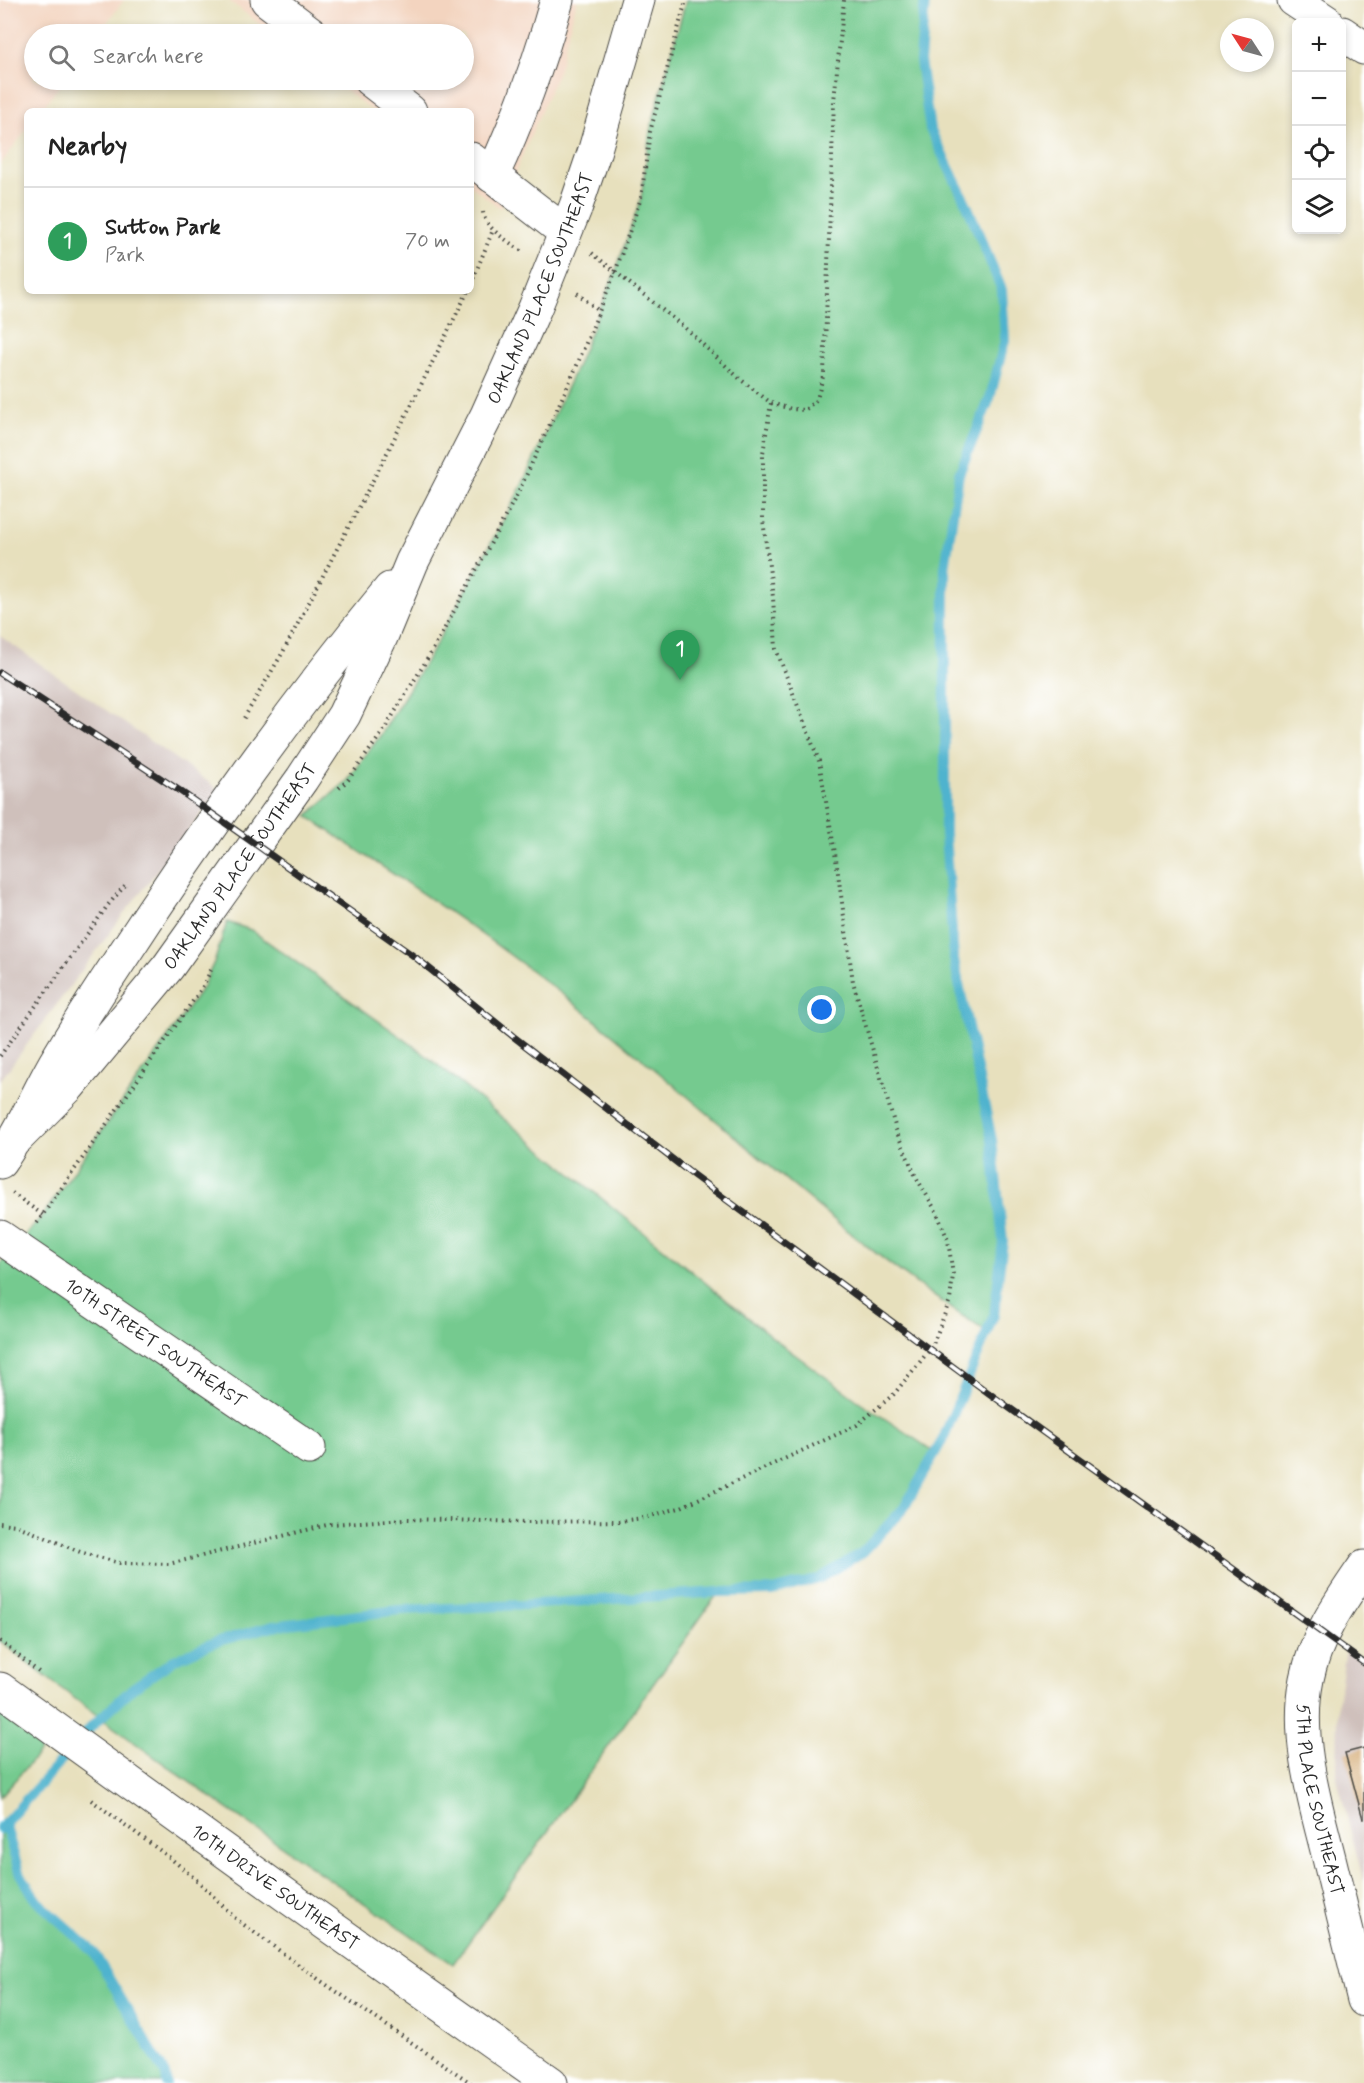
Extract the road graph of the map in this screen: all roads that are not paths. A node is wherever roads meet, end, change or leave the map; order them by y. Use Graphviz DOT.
graph roads {
  1 [pos="267,0"];
  2 [pos="557,0"];
  3 [pos="638,0"];
  4 [pos="1294,0"];
  5 [pos="1321,18"];
  6 [pos="299,24"];
  7 [pos="1346,36"];
  8 [pos="1364,48"];
  9 [pos="383,90"];
  10 [pos="407,108"];
  11 [pos="482,167"];
  12 [pos="565,232"];
  13 [pos="412,562"];
  14 [pos="9,1163"];
  15 [pos="0,1237"];
  16 [pos="309,1448"];
  17 [pos="1364,1567"];
  18 [pos="0,1689"];
  19 [pos="1364,2000"];
  20 [pos="551,2083"];
  1 -- 6 [label="main road"];
  2 -- 11 [label="main road"];
  3 -- 12 [label="main road, OAKLAND PLACE SOUTHEAST"];
  4 -- 5 [label="main road"];
  7 -- 8 [label="main road"];
  9 -- 10 [label="main road"];
  11 -- 12 [label="main road"];
  12 -- 13 [label="main road, OAKLAND PLACE SOUTHEAST"];
  13 -- 14 [label="main road, OAKLAND PLACE SOUTHEAST"];
  13 -- 14 [label="main road, OAKLAND PLACE SOUTHEAST"];
  15 -- 16 [label="main road, 10TH STREET SOUTHEAST"];
  17 -- 19 [label="main road, 5TH PLACE SOUTHEAST"];
  18 -- 20 [label="main road, 10TH DRIVE SOUTHEAST"];
}
